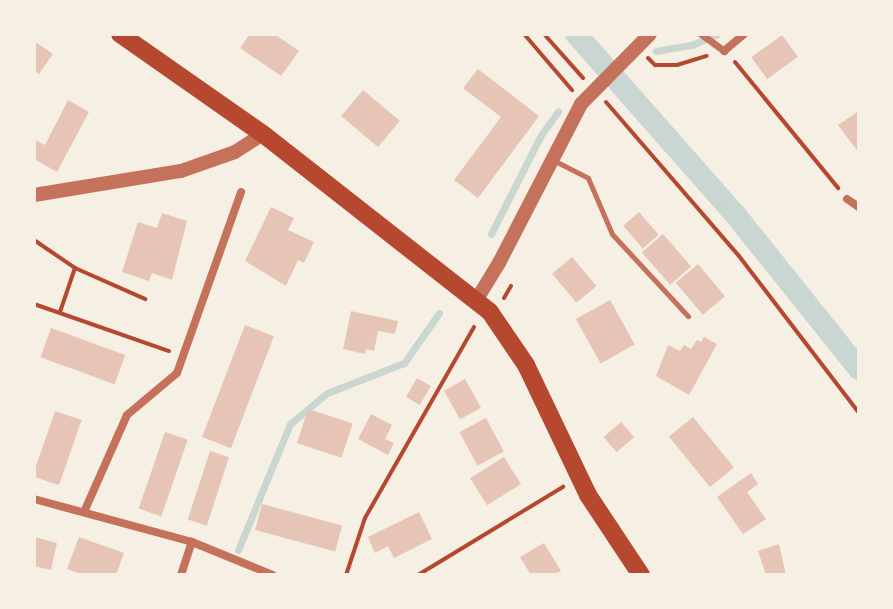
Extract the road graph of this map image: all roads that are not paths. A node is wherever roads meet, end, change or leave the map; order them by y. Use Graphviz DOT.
graph roads {
  1 [pos="650,34"];
  2 [pos="701,34"];
  3 [pos="744,34"];
  4 [pos="131,37"];
  5 [pos="724,51"];
  6 [pos="263,134"];
  7 [pos="552,159"];
  8 [pos="241,192"];
  9 [pos="34,195"];
  10 [pos="847,199"];
  11 [pos="859,207"];
  12 [pos="477,299"];
  13 [pos="688,316"];
  14 [pos="34,499"];
  15 [pos="84,512"];
  16 [pos="192,542"];
  17 [pos="181,575"];
  18 [pos="273,575"];
  19 [pos="641,575"];
  1 -- 7 [label="street"];
  2 -- 5 [label="street"];
  3 -- 5 [label="street"];
  4 -- 6 [label="main road"];
  6 -- 9 [label="street"];
  6 -- 12 [label="main road"];
  7 -- 12 [label="street"];
  7 -- 13 [label="lane"];
  8 -- 15 [label="street"];
  10 -- 11 [label="street"];
  12 -- 19 [label="main road"];
  14 -- 15 [label="street"];
  15 -- 16 [label="street"];
  16 -- 17 [label="street"];
  16 -- 18 [label="street"];
}
